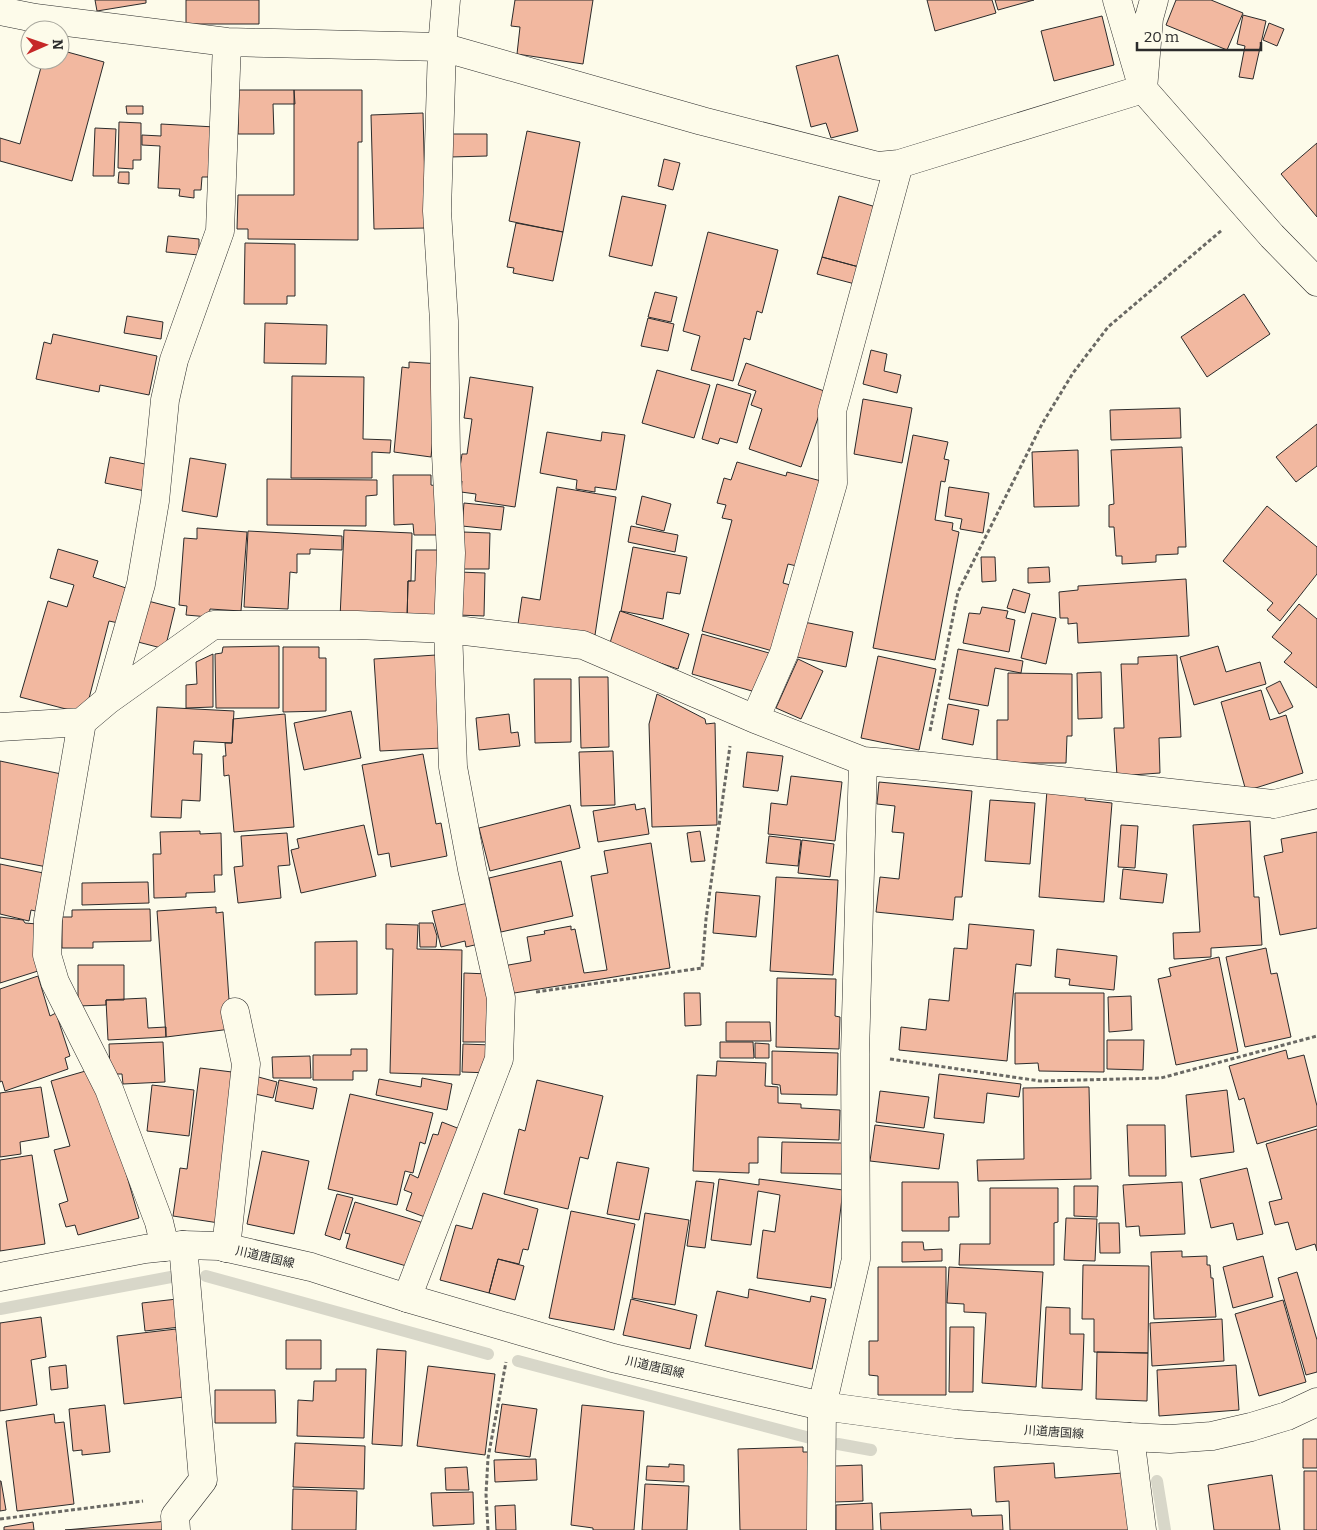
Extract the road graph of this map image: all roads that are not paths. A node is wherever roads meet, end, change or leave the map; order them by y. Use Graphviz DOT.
graph roads {
  1 [pos="446,0"];
  2 [pos="1116,0"];
  3 [pos="1154,0"];
  4 [pos="0,11"];
  5 [pos="227,42"];
  6 [pos="442,47"];
  7 [pos="1143,89"];
  8 [pos="899,164"];
  9 [pos="1317,282"];
  10 [pos="448,628"];
  11 [pos="108,700"];
  12 [pos="745,714"];
  13 [pos="82,722"];
  14 [pos="0,727"];
  15 [pos="863,761"];
  16 [pos="1317,794"];
  17 [pos="235,1012"];
  18 [pos="174,1246"];
  19 [pos="226,1248"];
  20 [pos="0,1277"];
  21 [pos="408,1298"];
  22 [pos="1317,1402"];
  23 [pos="822,1406"];
  24 [pos="1130,1437"];
  25 [pos="176,1530"];
  26 [pos="821,1530"];
  27 [pos="1142,1530"];
  1 -- 6 [label="street"];
  2 -- 7 [label="street"];
  3 -- 7 [label="street"];
  4 -- 5 [label="street"];
  5 -- 6 [label="street"];
  5 -- 11 [label="street"];
  6 -- 8 [label="street"];
  6 -- 10 [label="street"];
  7 -- 8 [label="street"];
  7 -- 9 [label="street"];
  8 -- 12 [label="street"];
  10 -- 11 [label="street"];
  10 -- 12 [label="street"];
  10 -- 21 [label="street"];
  11 -- 13 [label="street"];
  12 -- 15 [label="street"];
  13 -- 14 [label="street"];
  13 -- 18 [label="street"];
  15 -- 16 [label="street"];
  15 -- 23 [label="street"];
  17 -- 19 [label="street"];
  18 -- 19 [label="street, 川道唐国線"];
  18 -- 20 [label="street, 川道唐国線"];
  18 -- 25 [label="street"];
  19 -- 21 [label="street, 川道唐国線"];
  21 -- 23 [label="street, 川道唐国線"];
  22 -- 24 [label="street, 川道唐国線"];
  23 -- 24 [label="street, 川道唐国線"];
  23 -- 26 [label="street"];
  24 -- 27 [label="street"];
}
